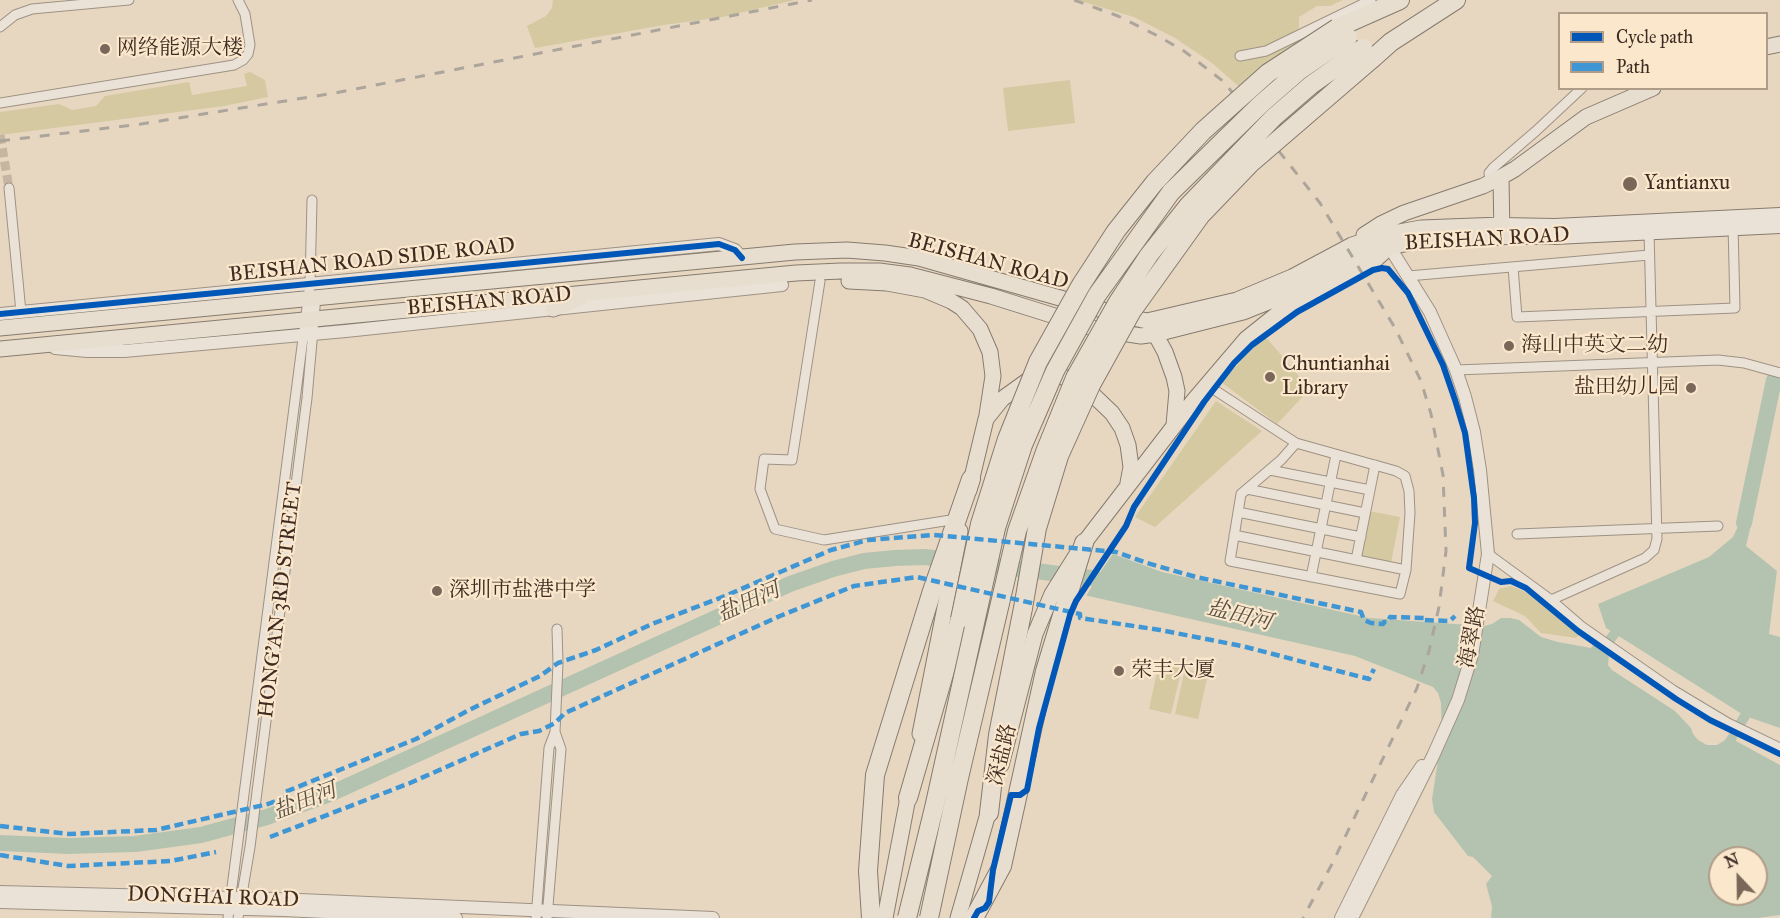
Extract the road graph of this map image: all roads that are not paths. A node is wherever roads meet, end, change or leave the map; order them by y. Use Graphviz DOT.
graph roads {
  1 [pos="129,0"];
  2 [pos="238,0"];
  3 [pos="1371,0"];
  4 [pos="1402,0"];
  5 [pos="1454,0"];
  6 [pos="0,27"];
  7 [pos="1342,33"];
  8 [pos="1367,54"];
  9 [pos="1240,56"];
  10 [pos="1580,90"];
  11 [pos="1648,90"];
  12 [pos="0,103"];
  13 [pos="1495,180"];
  14 [pos="9,188"];
  15 [pos="312,200"];
  16 [pos="1780,215"];
  17 [pos="1733,223"];
  18 [pos="1780,226"];
  19 [pos="1502,231"];
  20 [pos="1649,232"];
  21 [pos="1352,245"];
  22 [pos="1389,246"];
  23 [pos="1649,255"];
  24 [pos="1513,267"];
  25 [pos="1408,276"];
  26 [pos="1317,278"];
  27 [pos="715,281"];
  28 [pos="820,282"];
  29 [pos="783,285"];
  30 [pos="594,292"];
  31 [pos="312,294"];
  32 [pos="553,309"];
  33 [pos="1281,310"];
  34 [pos="21,312"];
  35 [pos="1650,312"];
  36 [pos="0,314"];
  37 [pos="1147,321"];
  38 [pos="310,327"];
  39 [pos="0,328"];
  40 [pos="1114,333"];
  41 [pos="1156,334"];
  42 [pos="0,349"];
  43 [pos="1653,362"];
  44 [pos="1456,370"];
  45 [pos="1780,374"];
  46 [pos="1035,375"];
  47 [pos="1207,385"];
  48 [pos="986,419"];
  49 [pos="1173,428"];
  50 [pos="1296,443"];
  51 [pos="1336,455"];
  52 [pos="1375,465"];
  53 [pos="1270,470"];
  54 [pos="971,479"];
  55 [pos="1331,483"];
  56 [pos="1126,488"];
  57 [pos="1247,489"];
  58 [pos="1370,490"];
  59 [pos="1326,506"];
  60 [pos="1238,512"];
  61 [pos="1365,513"];
  62 [pos="960,522"];
  63 [pos="1718,526"];
  64 [pos="1322,528"];
  65 [pos="1657,528"];
  66 [pos="1517,534"];
  67 [pos="1234,535"];
  68 [pos="1361,537"];
  69 [pos="1084,543"];
  70 [pos="1317,552"];
  71 [pos="1488,554"];
  72 [pos="1356,560"];
  73 [pos="1406,570"];
  74 [pos="1311,577"];
  75 [pos="939,586"];
  76 [pos="1059,596"];
  77 [pos="1551,600"];
  78 [pos="557,629"];
  79 [pos="1780,748"];
  80 [pos="908,798"];
  81 [pos="989,813"];
  82 [pos="1396,818"];
  83 [pos="0,892"];
  84 [pos="0,902"];
  85 [pos="235,908"];
  86 [pos="542,914"];
  87 [pos="456,918"];
  88 [pos="713,918"];
  89 [pos="871,918"];
  90 [pos="885,918"];
  91 [pos="907,918"];
  92 [pos="929,918"];
  93 [pos="958,918"];
  94 [pos="974,918"];
  95 [pos="1341,918"];
  96 [pos="1352,918"];
  1 -- 6 [label="street"];
  2 -- 12 [label="street"];
  3 -- 9 [label="street"];
  4 -- 7 [label="highway"];
  5 -- 8 [label="highway"];
  7 -- 80 [label="highway, bridge"];
  7 -- 91 [label="highway, bridge"];
  8 -- 81 [label="highway, bridge"];
  8 -- 92 [label="highway, bridge"];
  10 -- 13 [label="street"];
  11 -- 13 [label="main road"];
  13 -- 19 [label="main road"];
  13 -- 21 [label="main road"];
  14 -- 34 [label="street"];
  15 -- 31 [label="street, HONG'AN 3RD STREET"];
  16 -- 17 [label="main road, BEISHAN ROAD"];
  17 -- 18 [label="main road, BEISHAN ROAD"];
  17 -- 19 [label="main road, BEISHAN ROAD"];
  17 -- 20 [label="main road, BEISHAN ROAD"];
  17 -- 35 [label="street"];
  19 -- 20 [label="main road, BEISHAN ROAD"];
  19 -- 21 [label="main road, BEISHAN ROAD"];
  19 -- 22 [label="main road, BEISHAN ROAD"];
  20 -- 23 [label="street"];
  21 -- 37 [label="main road, BEISHAN ROAD"];
  22 -- 25 [label="street, 海翠路"];
  22 -- 26 [label="main road, BEISHAN ROAD"];
  22 -- 33 [label="main road"];
  23 -- 24 [label="street"];
  23 -- 35 [label="street"];
  24 -- 25 [label="street"];
  24 -- 35 [label="street"];
  25 -- 44 [label="street, 海翠路"];
  26 -- 33 [label="main road"];
  26 -- 41 [label="main road, BEISHAN ROAD"];
  27 -- 29 [label="main road"];
  27 -- 30 [label="main road, BEISHAN ROAD"];
  27 -- 40 [label="main road, BEISHAN ROAD"];
  28 -- 29 [label="main road"];
  28 -- 48 [label="main road"];
  28 -- 62 [label="street"];
  29 -- 32 [label="street"];
  30 -- 32 [label="main road"];
  30 -- 38 [label="main road, BEISHAN ROAD"];
  31 -- 34 [label="street, BEISHAN ROAD SIDE ROAD"];
  31 -- 37 [label="main road, BEISHAN ROAD"];
  31 -- 38 [label="street, HONG'AN 3RD STREET"];
  31 -- 39 [label="main road, BEISHAN ROAD"];
  32 -- 38 [label="street"];
  33 -- 47 [label="main road"];
  34 -- 36 [label="street, BEISHAN ROAD SIDE ROAD"];
  35 -- 43 [label="street"];
  37 -- 40 [label="main road"];
  37 -- 41 [label="main road"];
  38 -- 42 [label="main road, BEISHAN ROAD"];
  38 -- 85 [label="street, HONG'AN 3RD STREET"];
  38 -- 85 [label="street, HONG'AN 3RD STREET"];
  40 -- 41 [label="main road, BEISHAN ROAD"];
  40 -- 46 [label="main road"];
  41 -- 49 [label="main road"];
  43 -- 44 [label="street"];
  43 -- 45 [label="street"];
  43 -- 65 [label="street"];
  44 -- 71 [label="street, 海翠路"];
  46 -- 48 [label="main road"];
  46 -- 56 [label="main road"];
  47 -- 49 [label="main road"];
  47 -- 50 [label="street"];
  48 -- 54 [label="main road"];
  49 -- 56 [label="main road"];
  50 -- 51 [label="street"];
  50 -- 53 [label="street"];
  51 -- 52 [label="street"];
  51 -- 55 [label="street"];
  52 -- 58 [label="street"];
  52 -- 73 [label="street"];
  53 -- 55 [label="street"];
  53 -- 57 [label="street"];
  54 -- 62 [label="highway"];
  55 -- 58 [label="street"];
  55 -- 59 [label="street"];
  56 -- 69 [label="main road"];
  57 -- 59 [label="street"];
  57 -- 60 [label="street"];
  58 -- 61 [label="street"];
  59 -- 61 [label="street"];
  59 -- 64 [label="street"];
  60 -- 64 [label="street"];
  60 -- 67 [label="street"];
  61 -- 68 [label="street"];
  62 -- 75 [label="main road"];
  62 -- 75 [label="highway"];
  63 -- 65 [label="street"];
  64 -- 68 [label="street"];
  64 -- 70 [label="street"];
  65 -- 66 [label="street"];
  65 -- 77 [label="street"];
  67 -- 70 [label="street"];
  67 -- 74 [label="street"];
  68 -- 72 [label="street"];
  69 -- 76 [label="highway"];
  70 -- 72 [label="street"];
  70 -- 74 [label="street"];
  71 -- 77 [label="street"];
  71 -- 82 [label="street, 海翠路"];
  72 -- 73 [label="street"];
  73 -- 74 [label="street"];
  75 -- 80 [label="main road"];
  75 -- 89 [label="highway"];
  76 -- 81 [label="main road, 深盐路"];
  76 -- 94 [label="highway"];
  77 -- 79 [label="street"];
  78 -- 86 [label="street"];
  80 -- 90 [label="main road"];
  81 -- 93 [label="main road, 深盐路"];
  82 -- 95 [label="street"];
  82 -- 96 [label="street"];
  83 -- 85 [label="street, DONGHAI ROAD"];
  84 -- 85 [label="street, DONGHAI ROAD"];
  85 -- 86 [label="street, DONGHAI ROAD"];
  85 -- 87 [label="street, DONGHAI ROAD"];
  86 -- 88 [label="street, DONGHAI ROAD"];
}
